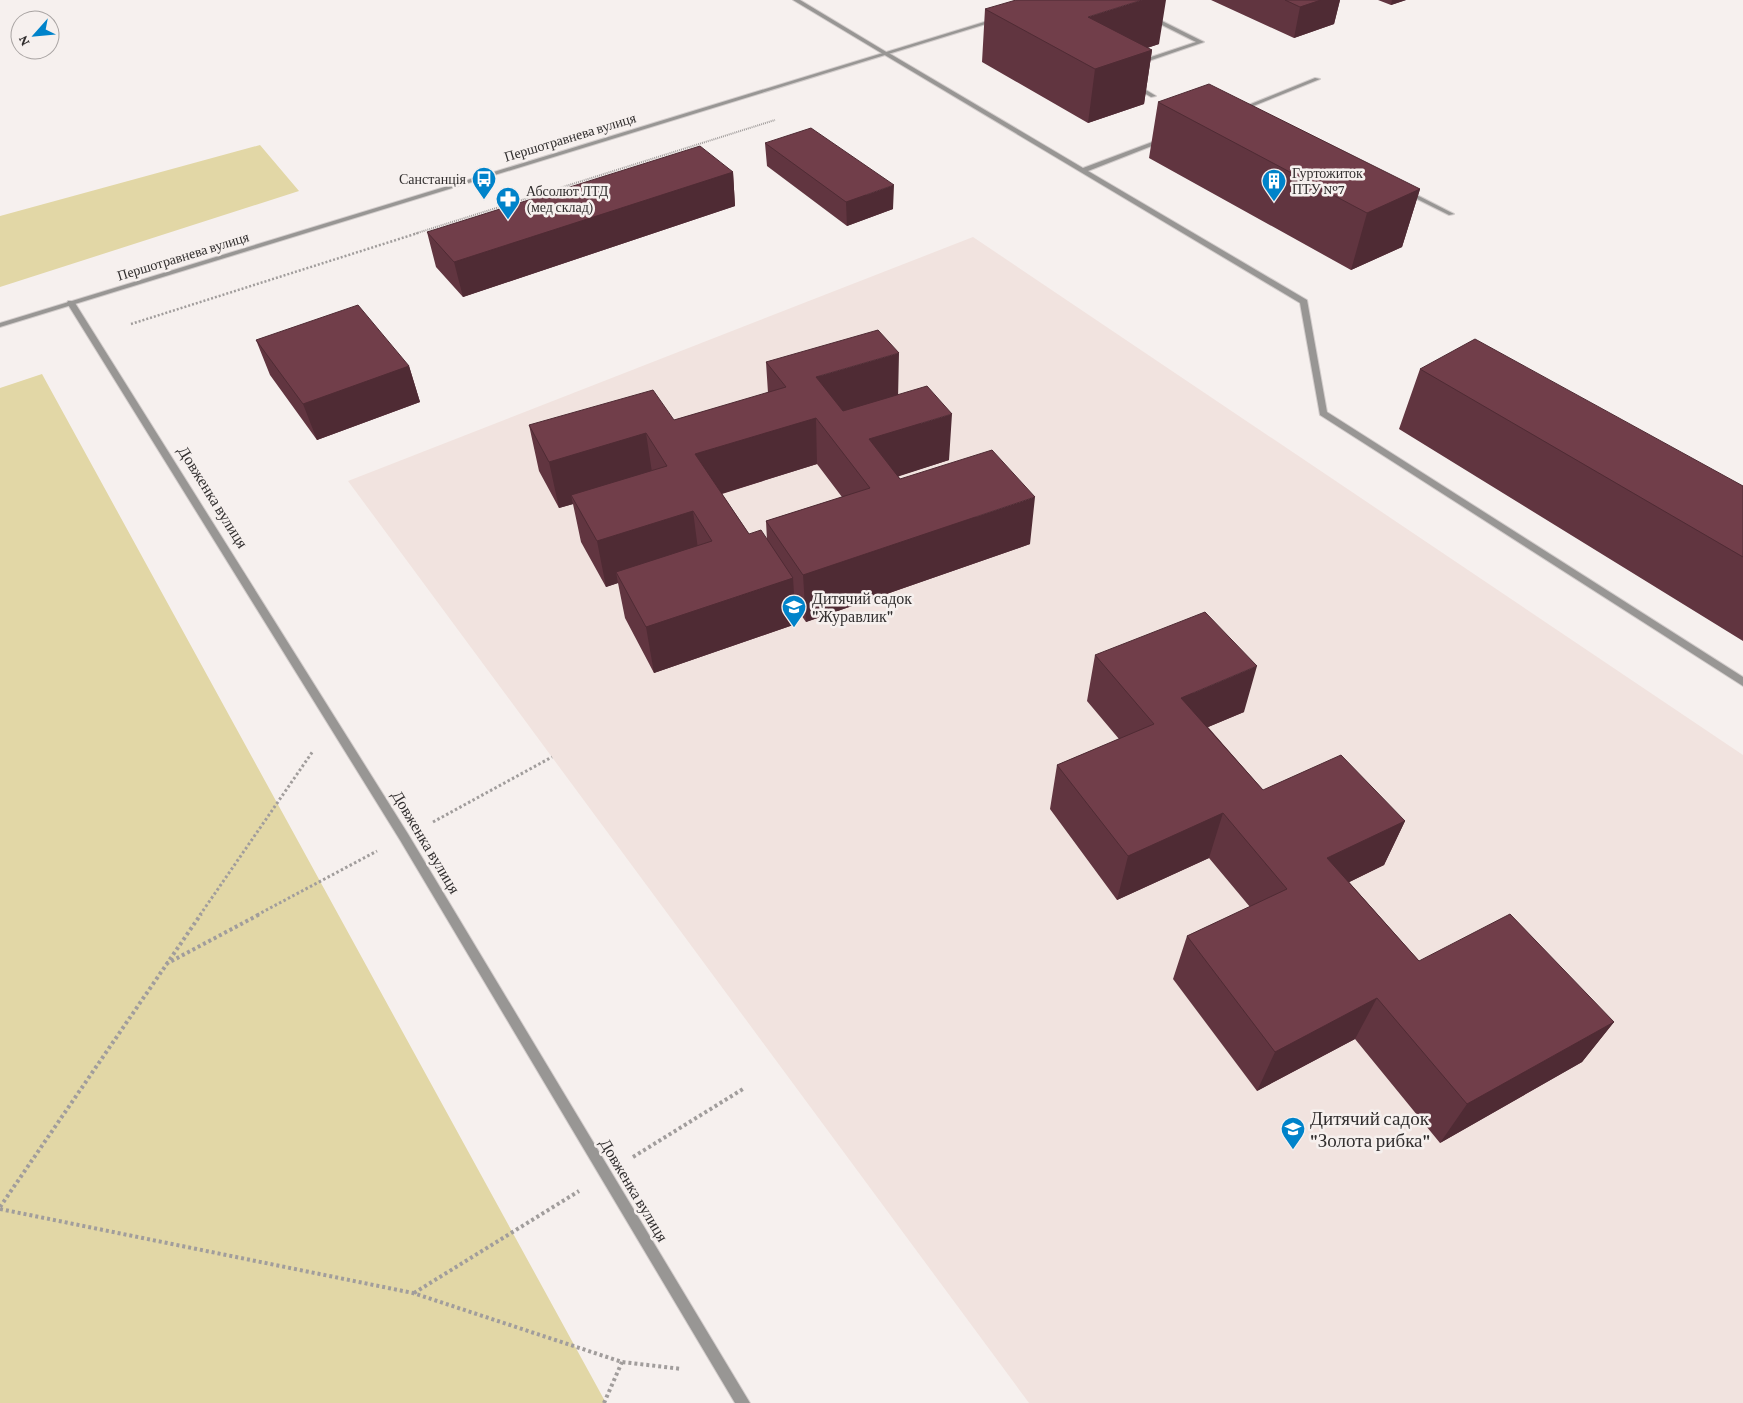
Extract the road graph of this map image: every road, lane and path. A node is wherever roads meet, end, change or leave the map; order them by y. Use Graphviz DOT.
graph roads {
  1 [pos="796,0"];
  2 [pos="1142,13"];
  3 [pos="1006,17"];
  4 [pos="885,53"];
  5 [pos="1128,66"];
  6 [pos="1317,79"];
  7 [pos="1127,82"];
  8 [pos="1153,96"];
  9 [pos="1240,109"];
  10 [pos="1232,113"];
  11 [pos="1249,114"];
  12 [pos="781,118"];
  13 [pos="1170,136"];
  14 [pos="1082,171"];
  15 [pos="1398,188"];
  16 [pos="1451,214"];
  17 [pos="71,303"];
  18 [pos="131,324"];
  19 [pos="0,325"];
  20 [pos="1743,682"];
  21 [pos="334,722"];
  22 [pos="552,757"];
  23 [pos="404,837"];
  24 [pos="166,964"];
  25 [pos="0,1208"];
  26 [pos="622,1362"];
  27 [pos="725,1373"];
  28 [pos="604,1403"];
  29 [pos="743,1403"];
  1 -- 4 [label="street"];
  2 -- 5 [label="street"];
  3 -- 4 [label="street, Першотравнева вулиця"];
  4 -- 14 [label="street"];
  4 -- 17 [label="street, Першотравнева вулиця"];
  6 -- 9 [label="street"];
  7 -- 8 [label="street"];
  9 -- 10 [label="street"];
  9 -- 11 [label="street"];
  12 -- 18 [label="path"];
  13 -- 14 [label="street"];
  14 -- 20 [label="street"];
  15 -- 16 [label="street"];
  17 -- 19 [label="street, Першотравнева вулиця"];
  17 -- 21 [label="street, Довженка вулиця"];
  21 -- 23 [label="street, Довженка вулиця"];
  21 -- 24 [label="path"];
  22 -- 23 [label="path"];
  23 -- 24 [label="path"];
  23 -- 27 [label="street, Довженка вулиця"];
  24 -- 25 [label="path"];
  25 -- 26 [label="path"];
  26 -- 27 [label="path"];
  26 -- 28 [label="path"];
  27 -- 29 [label="street, Довженка вулиця"];
}
